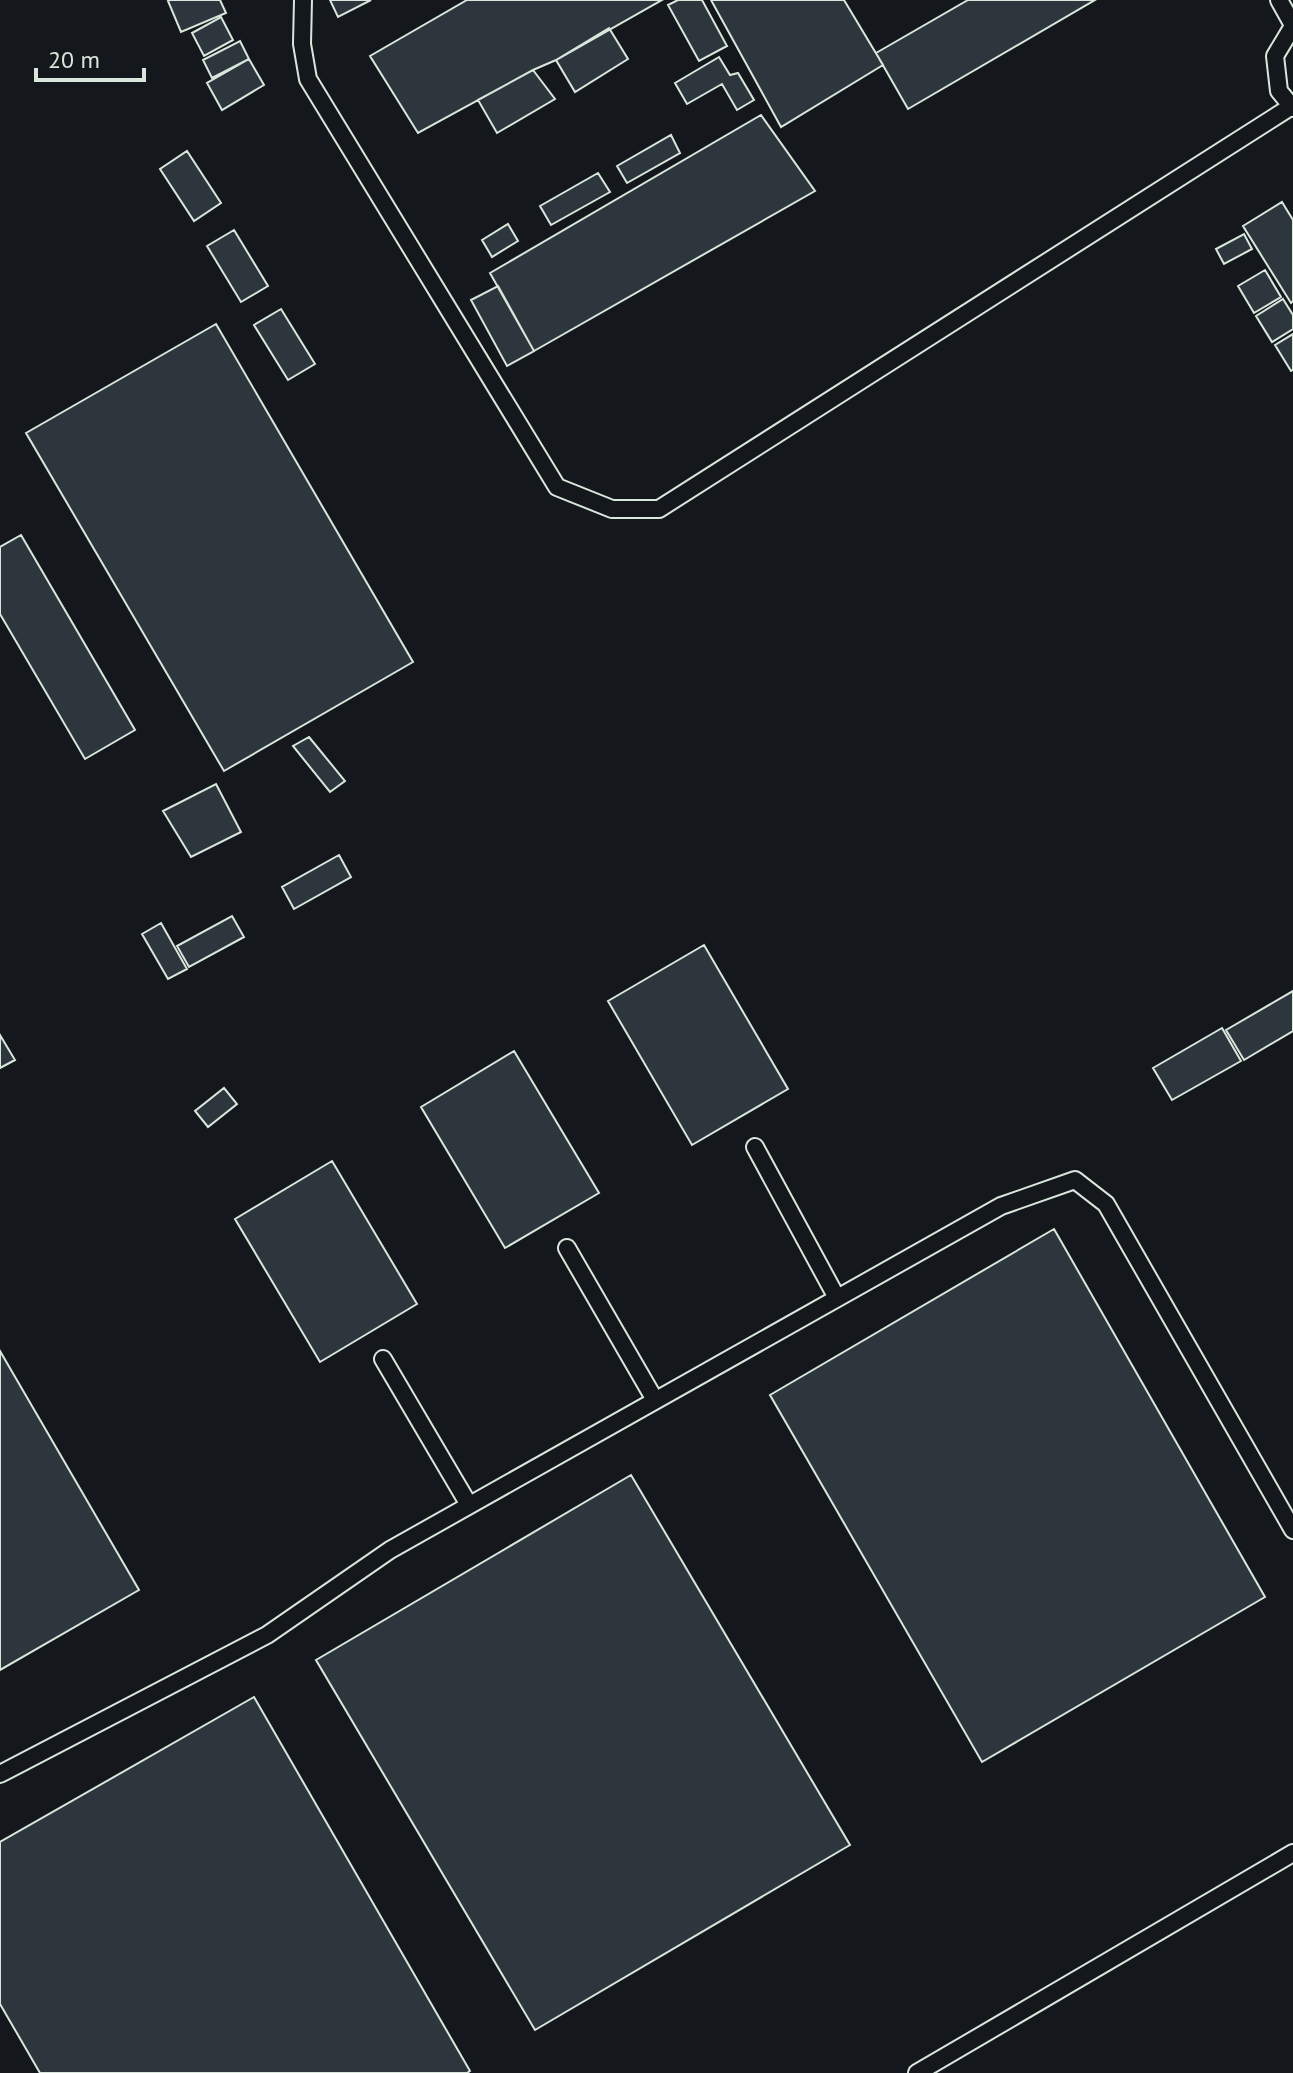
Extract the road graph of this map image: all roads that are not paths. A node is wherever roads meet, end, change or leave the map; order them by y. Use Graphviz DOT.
graph roads {
  1 [pos="303,0"];
  2 [pos="1279,0"];
  3 [pos="1293,26"];
  4 [pos="1292,107"];
  5 [pos="755,1147"];
  6 [pos="567,1248"];
  7 [pos="837,1298"];
  8 [pos="383,1359"];
  9 [pos="655,1400"];
  10 [pos="469,1505"];
  11 [pos="1293,1530"];
  12 [pos="0,1774"];
  13 [pos="1293,1853"];
  14 [pos="917,2073"];
  1 -- 4 [label="lane"];
  2 -- 3 [label="lane"];
  3 -- 4 [label="lane"];
  5 -- 7 [label="lane"];
  6 -- 9 [label="lane"];
  7 -- 9 [label="lane"];
  7 -- 11 [label="lane"];
  8 -- 10 [label="lane"];
  9 -- 10 [label="lane"];
  10 -- 12 [label="lane"];
  13 -- 14 [label="lane"];
}
